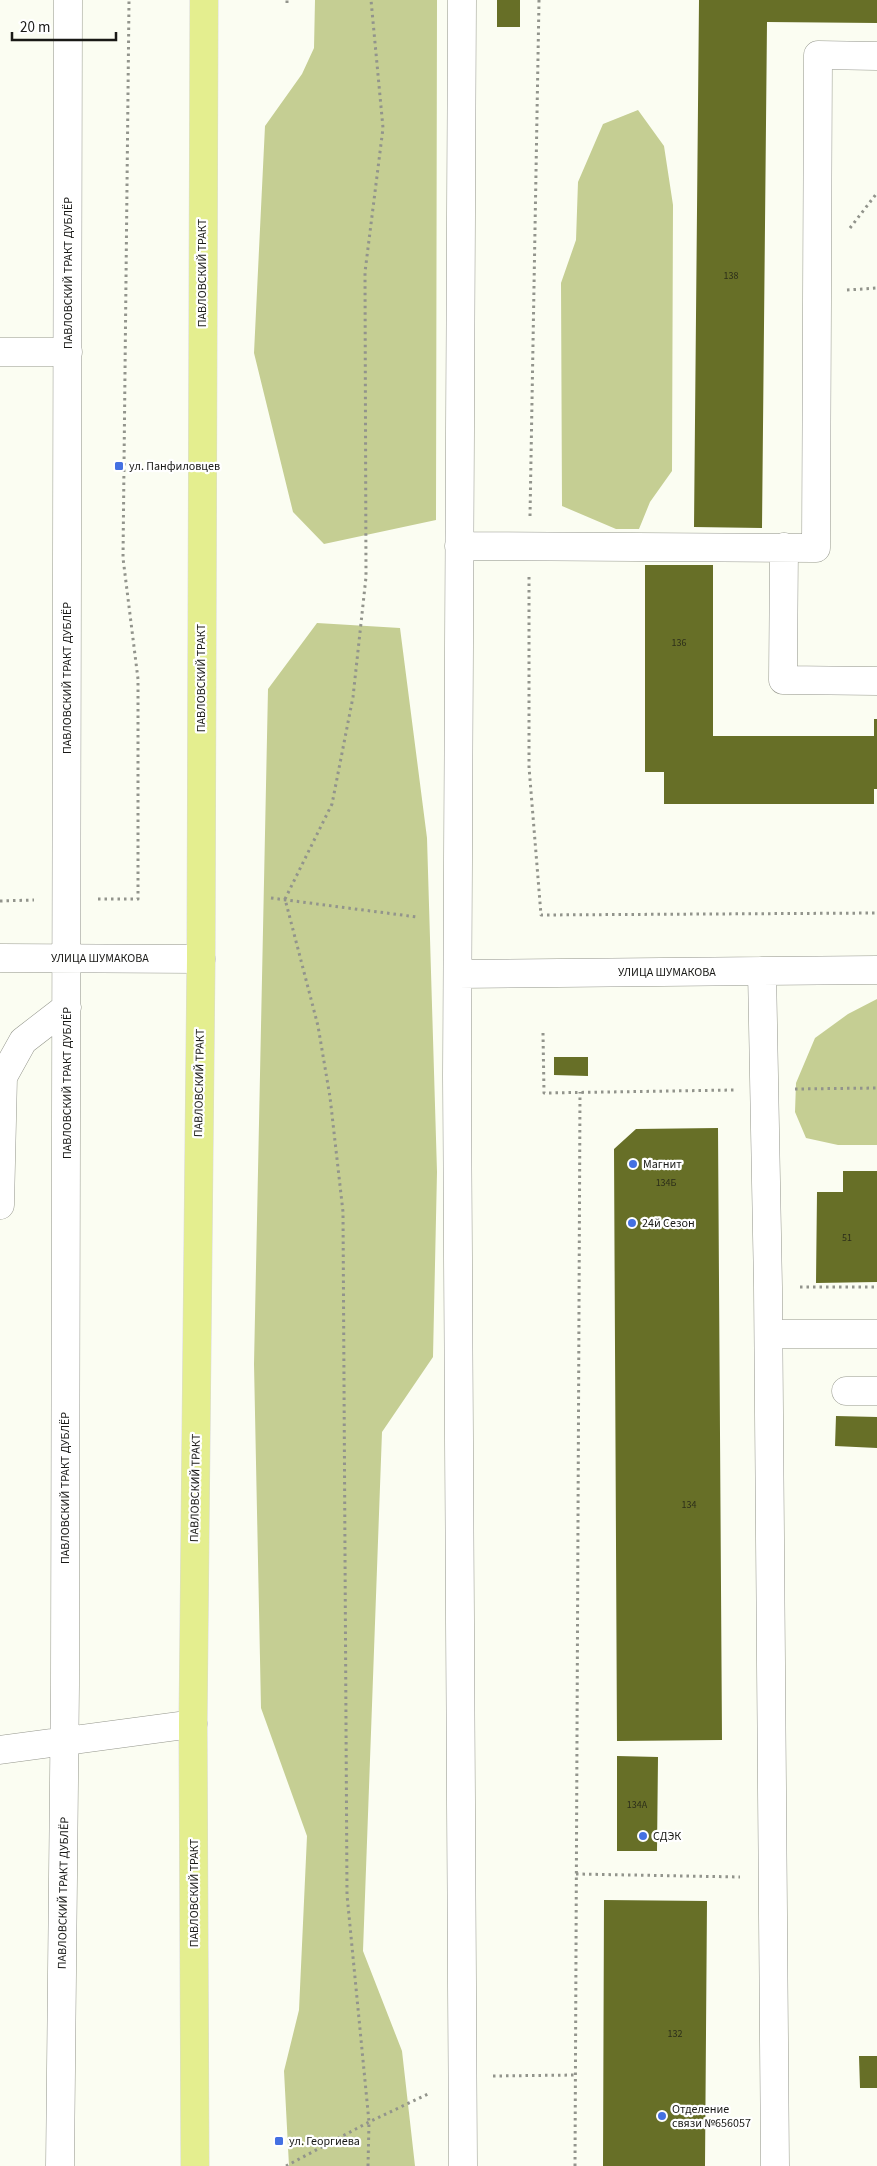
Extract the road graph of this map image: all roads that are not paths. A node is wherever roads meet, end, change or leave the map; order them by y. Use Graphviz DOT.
graph roads {
  1 [pos="68,0"];
  2 [pos="204,0"];
  3 [pos="462,0"];
  4 [pos="877,56"];
  5 [pos="0,352"];
  6 [pos="68,352"];
  7 [pos="459,546"];
  8 [pos="784,547"];
  9 [pos="877,681"];
  10 [pos="0,958"];
  11 [pos="67,958"];
  12 [pos="201,958"];
  13 [pos="877,970"];
  14 [pos="762,971"];
  15 [pos="458,974"];
  16 [pos="67,1007"];
  17 [pos="0,1205"];
  18 [pos="769,1334"];
  19 [pos="877,1334"];
  20 [pos="846,1391"];
  21 [pos="877,1392"];
  22 [pos="193,1724"];
  23 [pos="65,1743"];
  24 [pos="0,1750"];
  25 [pos="60,2166"];
  26 [pos="194,2166"];
  27 [pos="463,2166"];
  28 [pos="775,2166"];
  1 -- 6 [label="street, ПАВЛОВСКИЙ ТРАКТ ДУБЛЁР"];
  2 -- 12 [label="main road, ПАВЛОВСКИЙ ТРАКТ"];
  3 -- 7 [label="street"];
  4 -- 8 [label="street"];
  5 -- 6 [label="street"];
  6 -- 11 [label="street, ПАВЛОВСКИЙ ТРАКТ ДУБЛЁР"];
  7 -- 8 [label="street"];
  7 -- 15 [label="street"];
  8 -- 9 [label="street"];
  10 -- 11 [label="street, УЛИЦА ШУМАКОВА"];
  11 -- 12 [label="street, УЛИЦА ШУМАКОВА"];
  11 -- 16 [label="street, ПАВЛОВСКИЙ ТРАКТ ДУБЛЁР"];
  12 -- 22 [label="main road, ПАВЛОВСКИЙ ТРАКТ"];
  13 -- 14 [label="street, УЛИЦА ШУМАКОВА"];
  14 -- 15 [label="street, УЛИЦА ШУМАКОВА"];
  14 -- 18 [label="street"];
  15 -- 27 [label="street"];
  16 -- 17 [label="street"];
  16 -- 23 [label="street, ПАВЛОВСКИЙ ТРАКТ ДУБЛЁР"];
  18 -- 19 [label="street"];
  18 -- 28 [label="street"];
  20 -- 21 [label="street"];
  22 -- 23 [label="street"];
  22 -- 26 [label="main road, ПАВЛОВСКИЙ ТРАКТ"];
  23 -- 24 [label="street"];
  23 -- 25 [label="street, ПАВЛОВСКИЙ ТРАКТ ДУБЛЁР"];
}
